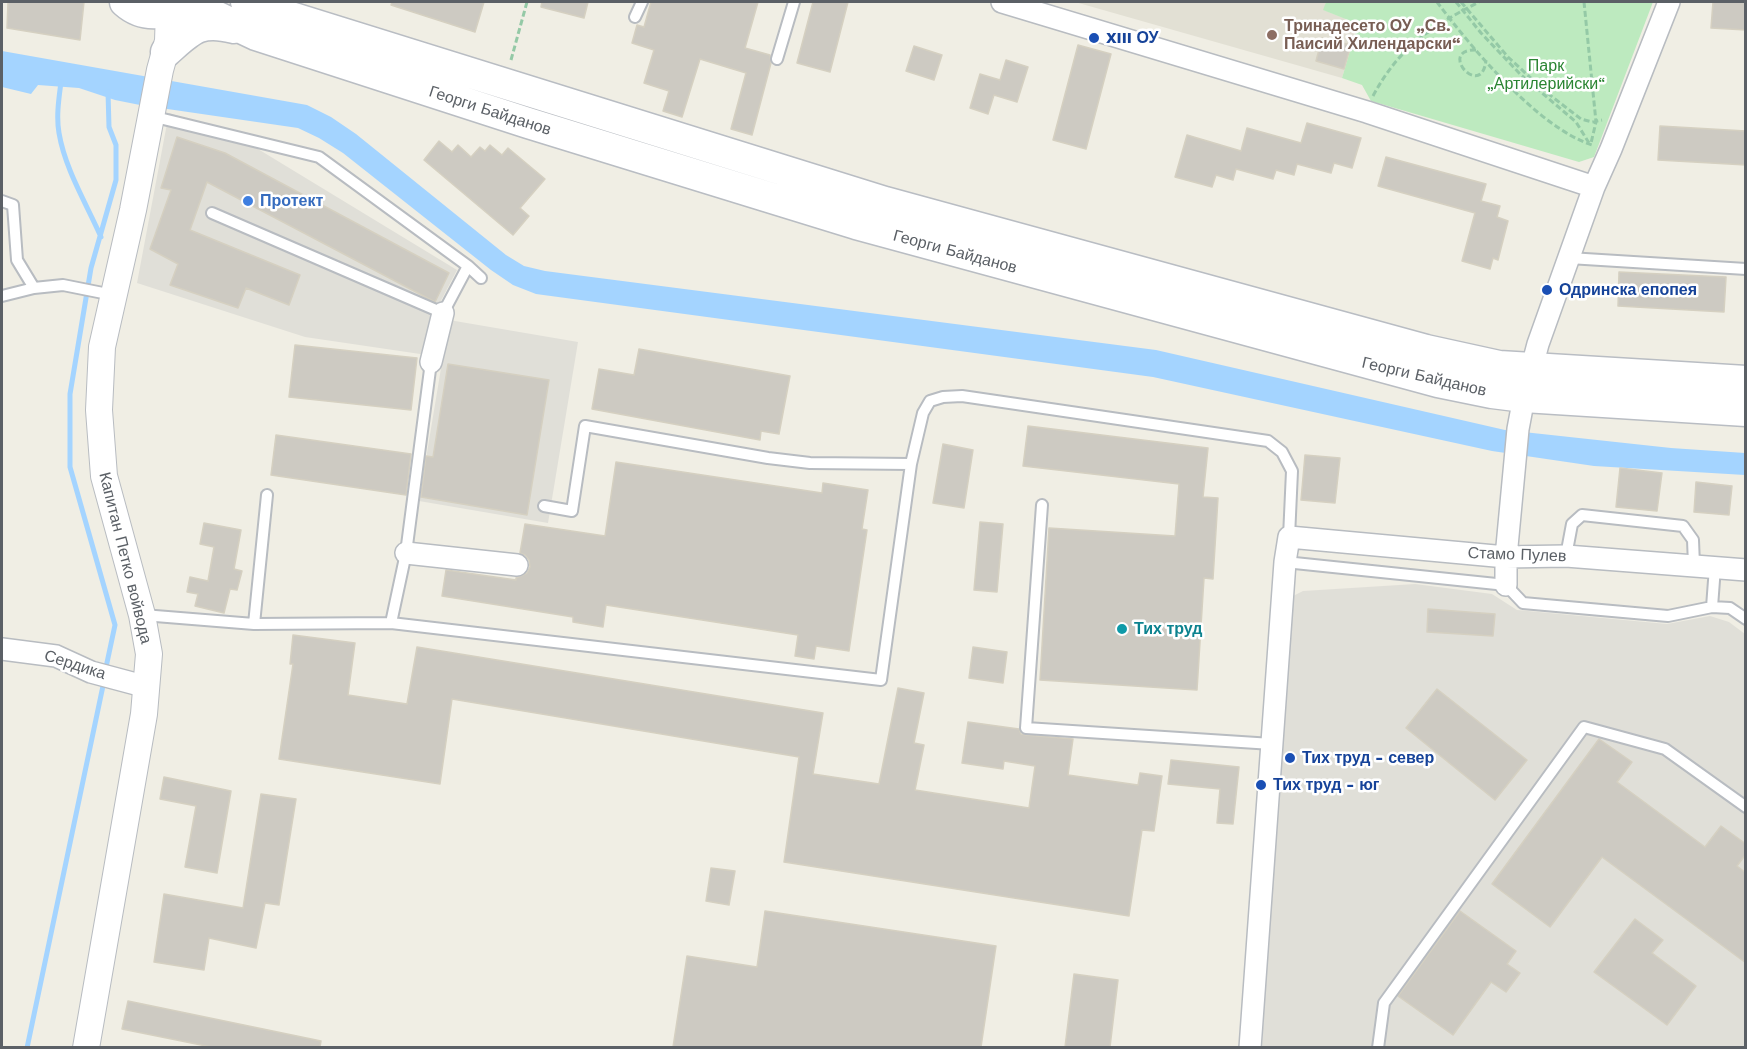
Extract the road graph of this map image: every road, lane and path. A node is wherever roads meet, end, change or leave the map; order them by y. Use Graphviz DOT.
graph roads {
  1 [pos="246,2"];
  2 [pos="527,2"];
  3 [pos="642,2"];
  4 [pos="792,2"];
  5 [pos="1002,2"];
  6 [pos="1437,2"];
  7 [pos="1456,2"];
  8 [pos="1461,2"];
  9 [pos="1479,2"];
  10 [pos="1584,2"];
  11 [pos="1669,2"];
  12 [pos="180,5"];
  13 [pos="132,6"];
  14 [pos="1465,10"];
  15 [pos="635,17"];
  16 [pos="1449,18"];
  17 [pos="246,31"];
  18 [pos="1476,50"];
  19 [pos="777,59"];
  20 [pos="1486,60"];
  21 [pos="163,61"];
  22 [pos="504,85"];
  23 [pos="1367,112"];
  24 [pos="151,116"];
  25 [pos="1606,116"];
  26 [pos="1596,122"];
  27 [pos="1590,144"];
  28 [pos="1611,149"];
  29 [pos="1594,187"];
  30 [pos="2,201"];
  31 [pos="212,213"];
  32 [pos="1569,258"];
  33 [pos="468,266"];
  34 [pos="1746,268"];
  35 [pos="480,278"];
  36 [pos="34,288"];
  37 [pos="102,292"];
  38 [pos="2,296"];
  39 [pos="443,313"];
  40 [pos="431,362"];
  41 [pos="1531,368"];
  42 [pos="1746,381"];
  43 [pos="1524,397"];
  44 [pos="1746,411"];
  45 [pos="911,464"];
  46 [pos="267,495"];
  47 [pos="1042,505"];
  48 [pos="544,506"];
  49 [pos="1289,537"];
  50 [pos="406,553"];
  51 [pos="1566,556"];
  52 [pos="1506,557"];
  53 [pos="1286,562"];
  54 [pos="517,565"];
  55 [pos="1705,566"];
  56 [pos="1745,568"];
  57 [pos="1506,585"];
  58 [pos="1712,607"];
  59 [pos="142,615"];
  60 [pos="1746,619"];
  61 [pos="392,623"];
  62 [pos="254,624"];
  63 [pos="2,649"];
  64 [pos="147,687"];
  65 [pos="1272,744"];
  66 [pos="1746,807"];
  67 [pos="86,1047"];
  68 [pos="1250,1047"];
  69 [pos="1378,1047"];
  1 -- 22 [label="main road, Георги Байданов"];
  2 -- 22 [label="path"];
  3 -- 15 [label="lane"];
  4 -- 19 [label="lane"];
  5 -- 23 [label="street"];
  6 -- 16 [label="path"];
  7 -- 14 [label="path"];
  8 -- 14 [label="path"];
  9 -- 14 [label="path"];
  10 -- 26 [label="path"];
  11 -- 28 [label="street"];
  12 -- 13 [label="main road"];
  12 -- 17 [label="main road, Георги Байданов"];
  12 -- 21 [label="street, Капитан Петко войвода"];
  13 -- 21 [label="street, Капитан Петко войвода"];
  14 -- 16 [label="path"];
  14 -- 26 [label="path"];
  14 -- 27 [label="path"];
  16 -- 18 [label="path"];
  16 -- 23 [label="path"];
  17 -- 21 [label="main road"];
  17 -- 43 [label="main road, Георги Байданов"];
  18 -- 20 [label="path"];
  18 -- 20 [label="path"];
  20 -- 27 [label="path"];
  21 -- 24 [label="street, Капитан Петко войвода"];
  22 -- 41 [label="main road, Георги Байданов"];
  23 -- 29 [label="street"];
  24 -- 33 [label="lane"];
  24 -- 37 [label="street, Капитан Петко войвода"];
  25 -- 26 [label="path"];
  26 -- 27 [label="path"];
  27 -- 28 [label="path"];
  28 -- 29 [label="street"];
  29 -- 32 [label="street"];
  30 -- 36 [label="lane"];
  31 -- 39 [label="lane"];
  32 -- 34 [label="lane"];
  32 -- 41 [label="street"];
  33 -- 35 [label="lane"];
  33 -- 39 [label="lane"];
  36 -- 37 [label="lane"];
  36 -- 38 [label="lane"];
  37 -- 59 [label="street, Капитан Петко войвода"];
  39 -- 40 [label="street"];
  40 -- 50 [label="lane"];
  41 -- 42 [label="main road, Георги Байданов"];
  41 -- 43 [label="street"];
  43 -- 44 [label="main road, Георги Байданов"];
  43 -- 52 [label="street"];
  45 -- 48 [label="lane"];
  45 -- 49 [label="lane"];
  45 -- 61 [label="lane"];
  46 -- 62 [label="lane"];
  47 -- 65 [label="lane"];
  49 -- 52 [label="street, Стамо Пулев"];
  49 -- 53 [label="street"];
  50 -- 54 [label="street"];
  50 -- 61 [label="lane"];
  51 -- 52 [label="street, Стамо Пулев"];
  51 -- 55 [label="street, Стамо Пулев"];
  51 -- 55 [label="lane"];
  52 -- 57 [label="street"];
  53 -- 57 [label="lane"];
  53 -- 65 [label="street"];
  55 -- 56 [label="street, Стамо Пулев"];
  55 -- 58 [label="lane"];
  57 -- 58 [label="lane"];
  58 -- 60 [label="lane"];
  59 -- 62 [label="lane"];
  59 -- 64 [label="street, Капитан Петко войвода"];
  61 -- 62 [label="lane"];
  63 -- 64 [label="street, Сердика"];
  64 -- 67 [label="street, Капитан Петко войвода"];
  65 -- 68 [label="street"];
  66 -- 69 [label="lane"];
}
